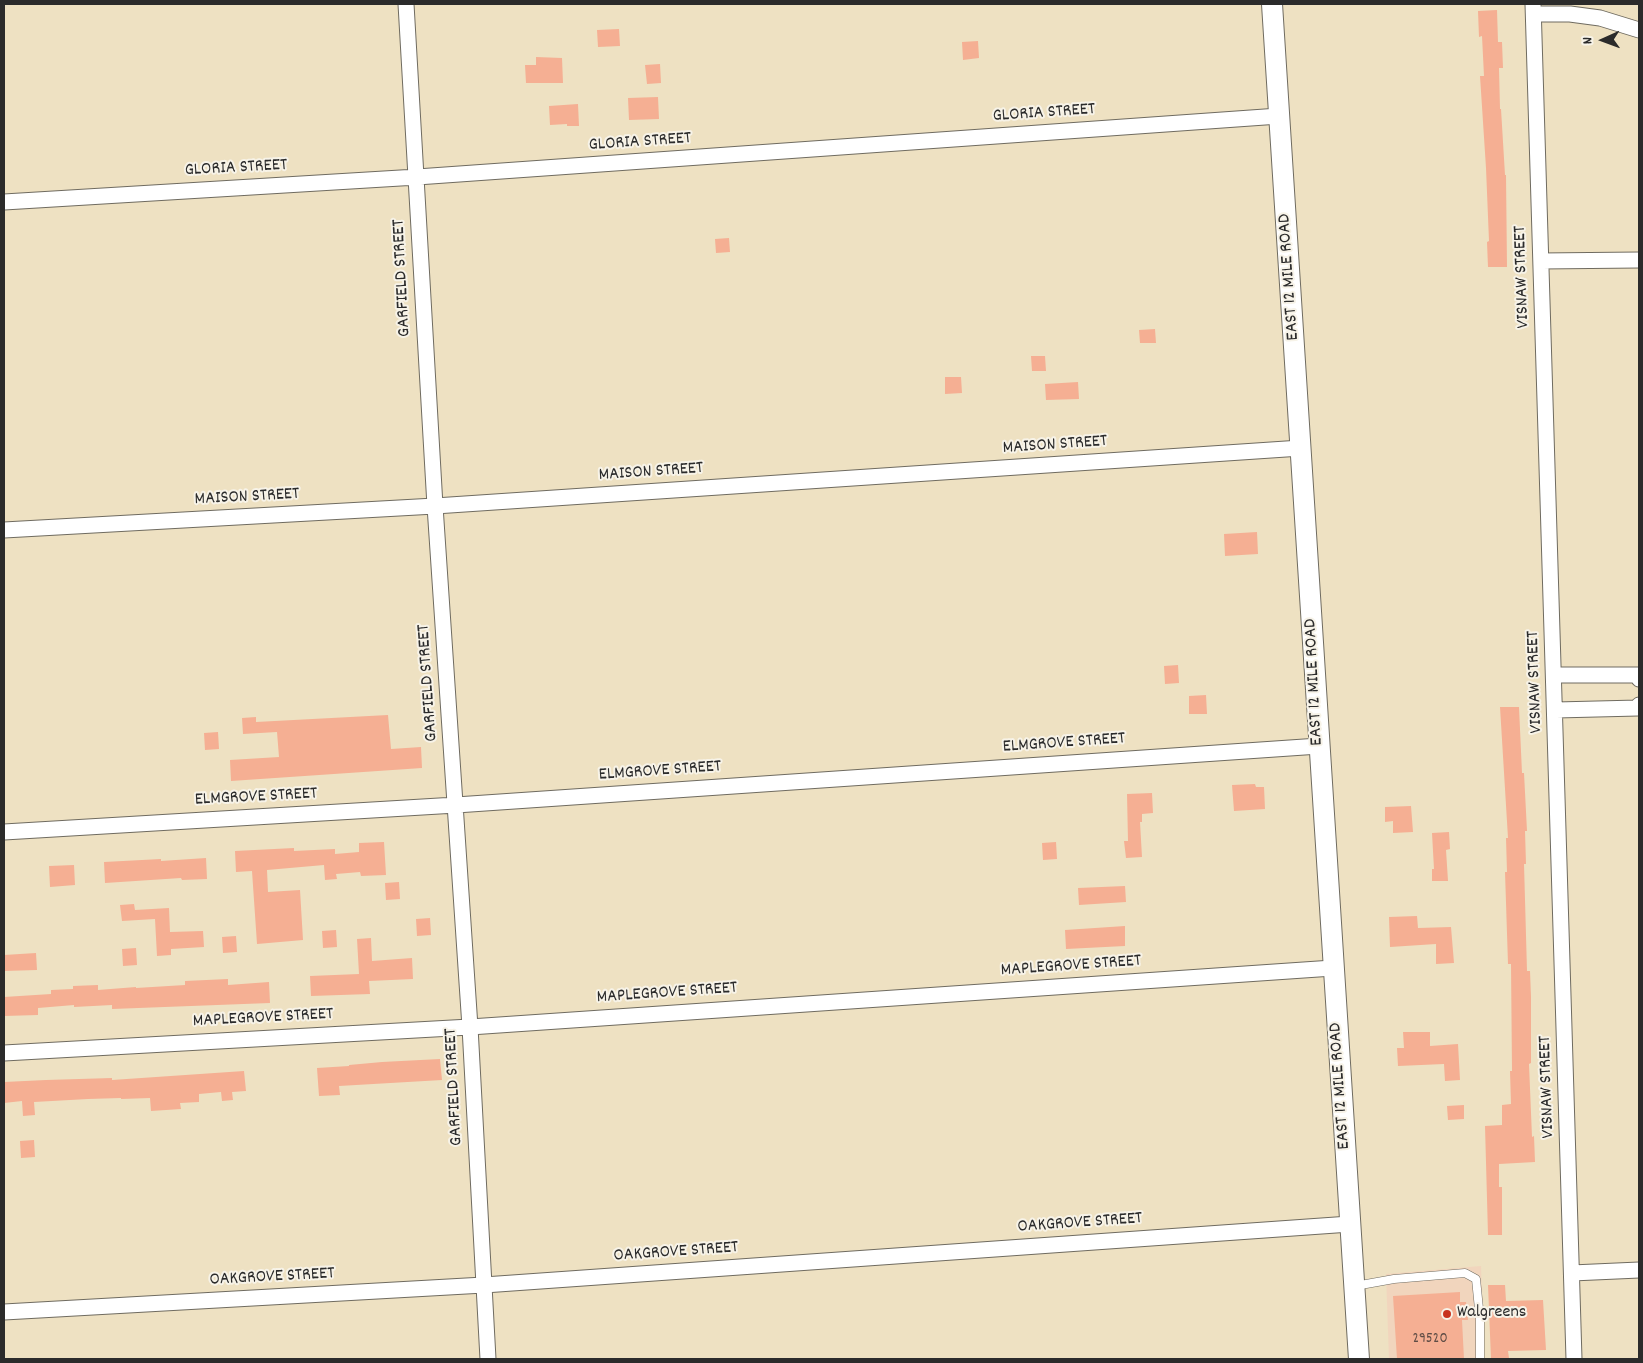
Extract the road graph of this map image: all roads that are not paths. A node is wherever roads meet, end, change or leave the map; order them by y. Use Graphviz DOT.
graph roads {
  1 [pos="406,4"];
  2 [pos="1272,4"];
  3 [pos="1534,9"];
  4 [pos="1639,30"];
  5 [pos="1279,116"];
  6 [pos="417,177"];
  7 [pos="4,202"];
  8 [pos="1639,260"];
  9 [pos="1541,261"];
  10 [pos="1301,448"];
  11 [pos="435,506"];
  12 [pos="4,530"];
  13 [pos="1554,675"];
  14 [pos="1639,680"];
  15 [pos="1639,705"];
  16 [pos="1556,710"];
  17 [pos="1319,746"];
  18 [pos="456,804"];
  19 [pos="4,832"];
  20 [pos="1333,968"];
  21 [pos="470,1026"];
  22 [pos="4,1053"];
  23 [pos="1350,1224"];
  24 [pos="1639,1270"];
  25 [pos="1572,1273"];
  26 [pos="484,1285"];
  27 [pos="1354,1286"];
  28 [pos="4,1312"];
  29 [pos="488,1359"];
  30 [pos="1358,1359"];
  31 [pos="1480,1359"];
  32 [pos="1574,1359"];
  1 -- 6 [label="street, GARFIELD STREET"];
  2 -- 5 [label="main road, EAST 12 MILE ROAD"];
  3 -- 4 [label="street"];
  3 -- 9 [label="street, VISNAW STREET"];
  5 -- 6 [label="street, GLORIA STREET"];
  5 -- 10 [label="main road, EAST 12 MILE ROAD"];
  6 -- 7 [label="street, GLORIA STREET"];
  6 -- 11 [label="street, GARFIELD STREET"];
  8 -- 9 [label="street"];
  9 -- 13 [label="street, VISNAW STREET"];
  10 -- 11 [label="street, MAISON STREET"];
  10 -- 17 [label="main road, EAST 12 MILE ROAD"];
  11 -- 12 [label="street, MAISON STREET"];
  11 -- 18 [label="street, GARFIELD STREET"];
  13 -- 14 [label="street"];
  13 -- 16 [label="street, VISNAW STREET"];
  15 -- 16 [label="street"];
  16 -- 25 [label="street, VISNAW STREET"];
  17 -- 18 [label="street, ELMGROVE STREET"];
  17 -- 20 [label="main road, EAST 12 MILE ROAD"];
  18 -- 19 [label="street, ELMGROVE STREET"];
  18 -- 21 [label="street, GARFIELD STREET"];
  20 -- 21 [label="street, MAPLEGROVE STREET"];
  20 -- 23 [label="main road, EAST 12 MILE ROAD"];
  21 -- 22 [label="street, MAPLEGROVE STREET"];
  21 -- 26 [label="street, GARFIELD STREET"];
  23 -- 26 [label="street, OAKGROVE STREET"];
  23 -- 27 [label="main road, EAST 12 MILE ROAD"];
  24 -- 25 [label="street"];
  25 -- 32 [label="street, VISNAW STREET"];
  26 -- 28 [label="street, OAKGROVE STREET"];
  26 -- 29 [label="street, GARFIELD STREET"];
  27 -- 30 [label="main road, EAST 12 MILE ROAD"];
  27 -- 31 [label="lane"];
}
